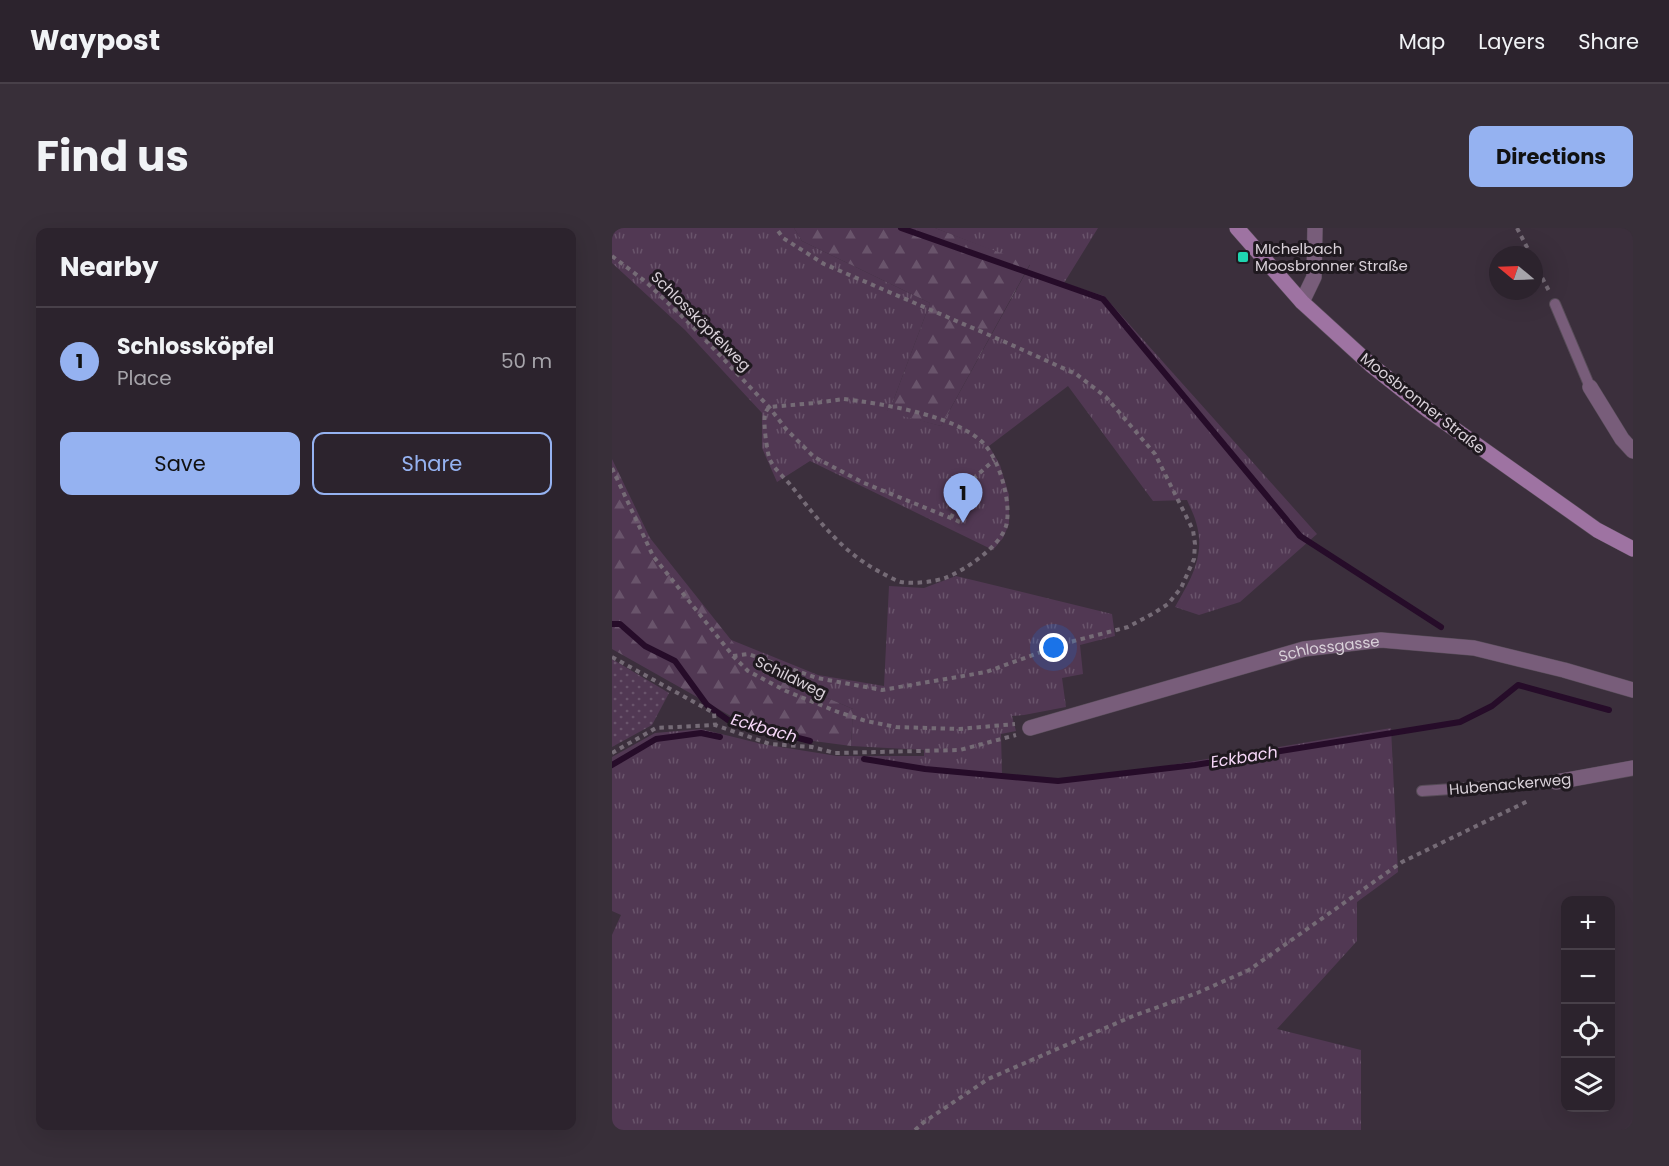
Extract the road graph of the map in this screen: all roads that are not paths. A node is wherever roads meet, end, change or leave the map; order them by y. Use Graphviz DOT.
graph roads {
  1 [pos="1237,228"];
  2 [pos="1315,228"];
  3 [pos="1302,302"];
  4 [pos="1555,304"];
  5 [pos="1590,387"];
  6 [pos="1633,451"];
  7 [pos="1633,549"];
  8 [pos="1633,690"];
  9 [pos="1030,728"];
  10 [pos="1633,768"];
  11 [pos="1556,782"];
  12 [pos="1422,791"];
  1 -- 3 [label="main road, Moosbronner Straße"];
  2 -- 3 [label="street"];
  3 -- 7 [label="main road, Moosbronner Straße"];
  4 -- 5 [label="lane"];
  5 -- 6 [label="street"];
  8 -- 9 [label="street, Schlossgasse"];
  10 -- 11 [label="street, Hubenackerweg"];
  11 -- 12 [label="lane, Hubenackerweg"];
}
